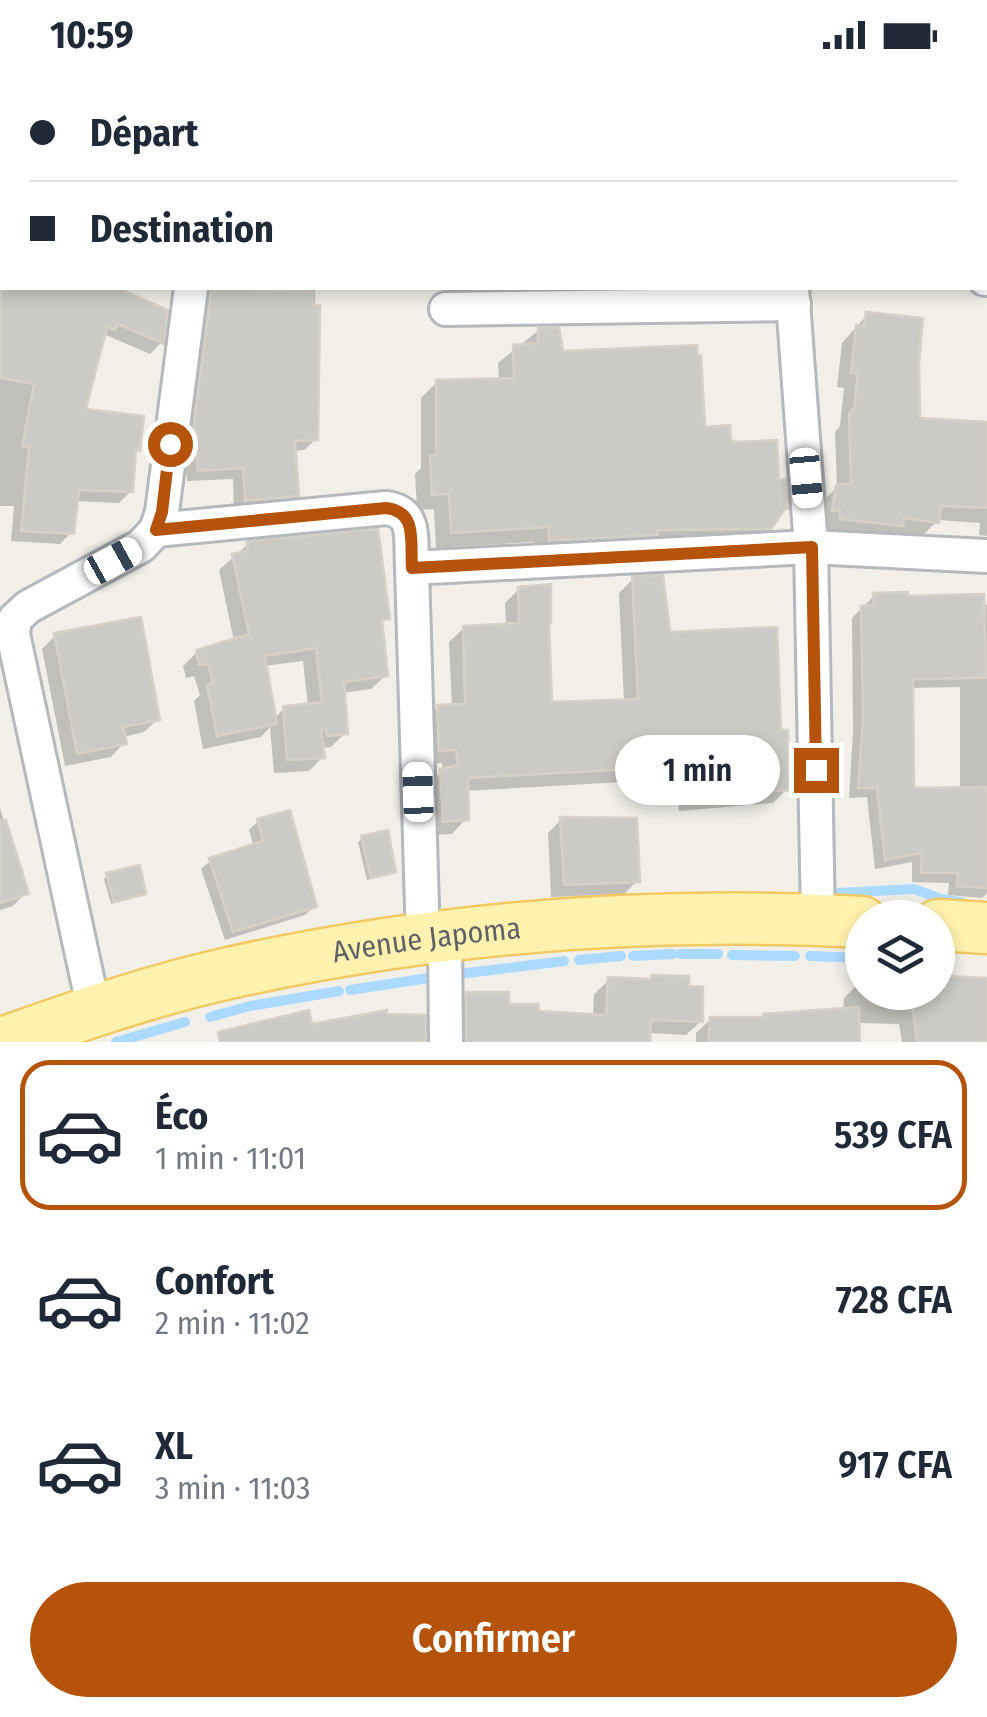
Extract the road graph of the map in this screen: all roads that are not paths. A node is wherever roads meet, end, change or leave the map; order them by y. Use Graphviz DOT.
graph roads {
  1 [pos="191,290"];
  2 [pos="793,296"];
  3 [pos="446,309"];
  4 [pos="156,530"];
  5 [pos="812,547"];
  6 [pos="987,556"];
  7 [pos="412,568"];
  8 [pos="840,921"];
  9 [pos="955,927"];
  10 [pos="987,928"];
  11 [pos="434,939"];
  12 [pos="94,1010"];
  13 [pos="5,1042"];
  14 [pos="446,1042"];
  1 -- 4 [label="street"];
  2 -- 3 [label="street"];
  2 -- 5 [label="street"];
  4 -- 7 [label="street"];
  4 -- 12 [label="street"];
  5 -- 6 [label="street"];
  5 -- 7 [label="street"];
  5 -- 8 [label="street"];
  7 -- 11 [label="street"];
  8 -- 11 [label="main road, Avenue Japoma"];
  9 -- 10 [label="main road"];
  11 -- 12 [label="main road, Avenue Japoma"];
  11 -- 14 [label="street"];
  12 -- 13 [label="main road, Avenue Japoma"];
}
